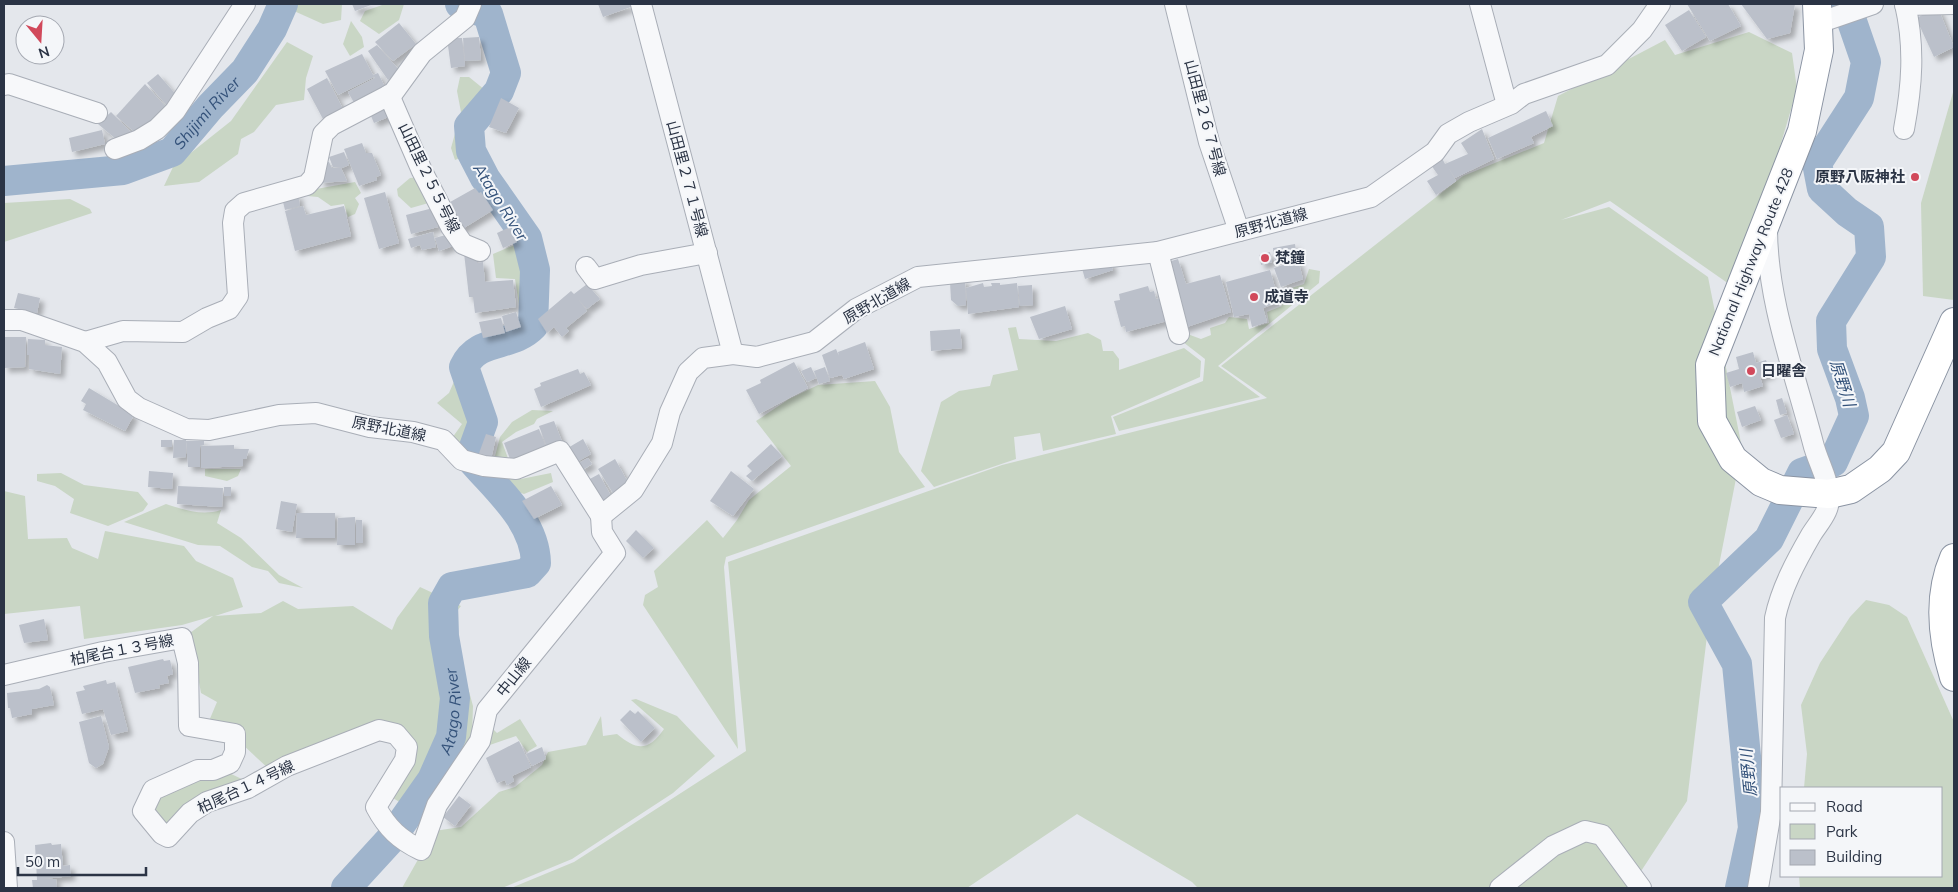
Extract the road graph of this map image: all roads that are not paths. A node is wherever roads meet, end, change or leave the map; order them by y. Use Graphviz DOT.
graph roads {
  1 [pos="245,4"];
  2 [pos="641,4"];
  3 [pos="1175,4"];
  4 [pos="1480,4"];
  5 [pos="1660,4"];
  6 [pos="1873,4"];
  7 [pos="1954,4"];
  8 [pos="1905,5"];
  9 [pos="468,11"];
  10 [pos="1818,13"];
  11 [pos="4,86"];
  12 [pos="389,95"];
  13 [pos="1507,106"];
  14 [pos="97,113"];
  15 [pos="1904,129"];
  16 [pos="115,149"];
  17 [pos="1767,223"];
  18 [pos="1239,231"];
  19 [pos="480,251"];
  20 [pos="1158,252"];
  21 [pos="706,253"];
  22 [pos="586,267"];
  23 [pos="4,320"];
  24 [pos="1954,322"];
  25 [pos="1179,334"];
  26 [pos="85,342"];
  27 [pos="733,354"];
  28 [pos="1829,494"];
  29 [pos="601,516"];
  30 [pos="1954,558"];
  31 [pos="4,675"];
  32 [pos="1954,677"];
  33 [pos="189,726"];
  34 [pos="4,842"];
  35 [pos="413,847"];
  36 [pos="7,888"];
  37 [pos="1500,888"];
  38 [pos="1641,888"];
  39 [pos="1758,888"];
  1 -- 16 [label="street"];
  2 -- 21 [label="street, 山田里２７１号線"];
  3 -- 18 [label="street, 山田里２６７号線"];
  4 -- 13 [label="street"];
  5 -- 13 [label="street, 原野北道線"];
  6 -- 10 [label="street"];
  7 -- 8 [label="street"];
  8 -- 15 [label="street"];
  9 -- 12 [label="street"];
  10 -- 17 [label="highway, National Highway Route 428"];
  11 -- 14 [label="street"];
  12 -- 19 [label="street, 山田里２５５号線"];
  12 -- 26 [label="street"];
  13 -- 18 [label="street, 原野北道線"];
  17 -- 28 [label="street"];
  17 -- 28 [label="highway, National Highway Route 428"];
  18 -- 20 [label="street, 原野北道線"];
  20 -- 25 [label="street"];
  20 -- 27 [label="street, 原野北道線"];
  21 -- 22 [label="street"];
  21 -- 27 [label="street, 山田里２７１号線"];
  23 -- 26 [label="street, 原野北道線"];
  24 -- 28 [label="highway, National Highway Route 428"];
  26 -- 29 [label="street, 原野北道線"];
  27 -- 29 [label="street, 原野北道線"];
  28 -- 39 [label="street"];
  29 -- 35 [label="street, 中山線"];
  30 -- 32 [label="highway"];
  31 -- 33 [label="street, 柏尾台１３号線"];
  33 -- 35 [label="street, 柏尾台１４号線"];
  34 -- 36 [label="street"];
  37 -- 38 [label="street"];
}
